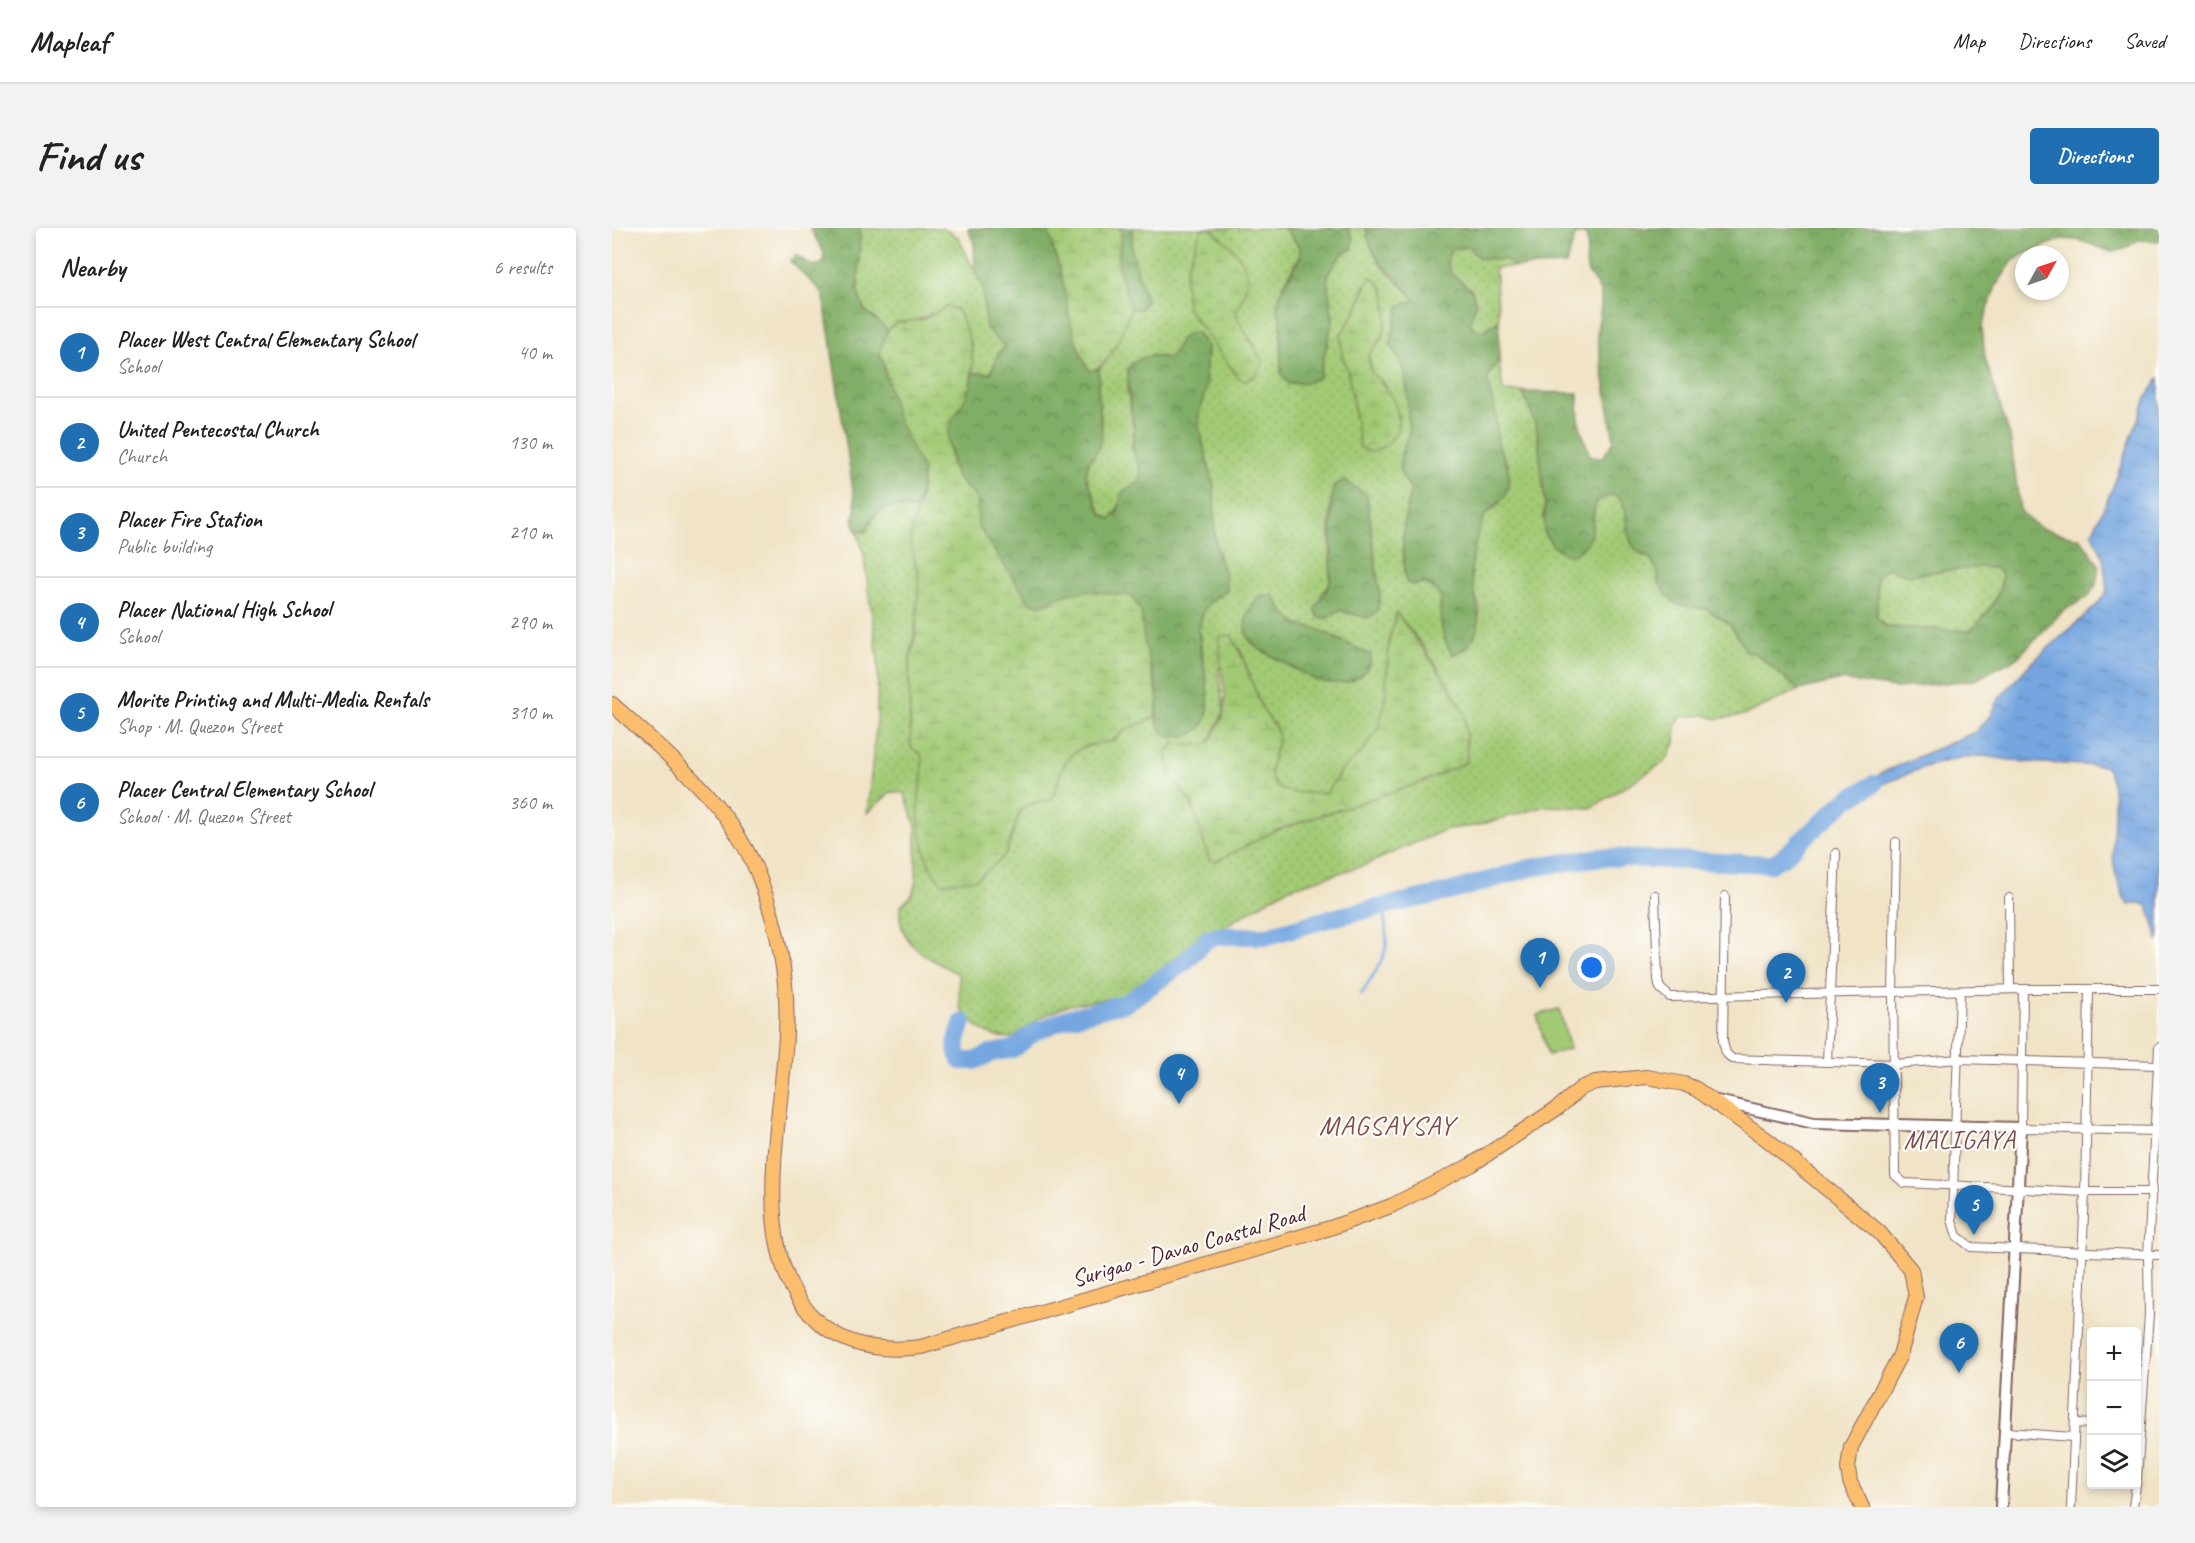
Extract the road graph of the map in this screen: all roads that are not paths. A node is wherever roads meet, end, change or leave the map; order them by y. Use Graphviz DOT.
graph roads {
  1 [pos="612,704"];
  2 [pos="1896,842"];
  3 [pos="1836,853"];
  4 [pos="1655,895"];
  5 [pos="1725,896"];
  6 [pos="2009,898"];
  7 [pos="2010,989"];
  8 [pos="2023,989"];
  9 [pos="2159,989"];
  10 [pos="1960,991"];
  11 [pos="2089,991"];
  12 [pos="1893,992"];
  13 [pos="1829,994"];
  14 [pos="1725,996"];
  15 [pos="2159,1047"];
  16 [pos="1959,1059"];
  17 [pos="1827,1062"];
  18 [pos="2022,1063"];
  19 [pos="1895,1064"];
  20 [pos="2089,1064"];
  21 [pos="2158,1065"];
  22 [pos="1717,1101"];
  23 [pos="1896,1126"];
  24 [pos="1956,1128"];
  25 [pos="2021,1128"];
  26 [pos="2086,1128"];
  27 [pos="2156,1130"];
  28 [pos="1954,1185"];
  29 [pos="2018,1187"];
  30 [pos="2085,1192"];
  31 [pos="2152,1192"];
  32 [pos="2014,1250"];
  33 [pos="2082,1253"];
  34 [pos="2148,1255"];
  35 [pos="2159,1255"];
  36 [pos="2141,1404"];
  37 [pos="2075,1423"];
  38 [pos="2087,1424"];
  39 [pos="2006,1432"];
  40 [pos="2138,1435"];
  41 [pos="2073,1437"];
  42 [pos="1862,1507"];
  43 [pos="2001,1507"];
  44 [pos="2071,1507"];
  45 [pos="2133,1507"];
  1 -- 22 [label="highway, Surigao - Davao Coastal Road"];
  2 -- 12 [label="street"];
  3 -- 13 [label="street"];
  4 -- 14 [label="street"];
  5 -- 14 [label="street"];
  6 -- 7 [label="street"];
  7 -- 8 [label="street"];
  7 -- 10 [label="street"];
  8 -- 11 [label="street"];
  8 -- 18 [label="street"];
  9 -- 11 [label="street"];
  10 -- 12 [label="street"];
  10 -- 16 [label="street"];
  11 -- 20 [label="street"];
  12 -- 13 [label="street"];
  12 -- 19 [label="street"];
  13 -- 14 [label="street"];
  13 -- 17 [label="street"];
  14 -- 17 [label="street"];
  15 -- 21 [label="street"];
  16 -- 18 [label="street"];
  16 -- 19 [label="street"];
  16 -- 24 [label="street"];
  17 -- 19 [label="street"];
  18 -- 20 [label="street"];
  18 -- 25 [label="street"];
  19 -- 23 [label="street"];
  20 -- 21 [label="street"];
  20 -- 26 [label="street"];
  21 -- 27 [label="street"];
  22 -- 23 [label="street"];
  22 -- 42 [label="highway, Surigao - Davao Coastal Road"];
  23 -- 24 [label="street"];
  23 -- 28 [label="street"];
  24 -- 25 [label="street"];
  24 -- 28 [label="street"];
  25 -- 26 [label="street"];
  25 -- 29 [label="street"];
  26 -- 27 [label="street"];
  26 -- 30 [label="street"];
  27 -- 31 [label="street"];
  28 -- 29 [label="street"];
  28 -- 32 [label="street"];
  29 -- 30 [label="street"];
  29 -- 32 [label="street"];
  30 -- 31 [label="street"];
  30 -- 33 [label="street"];
  31 -- 34 [label="street"];
  32 -- 33 [label="street"];
  32 -- 39 [label="street"];
  33 -- 34 [label="street"];
  33 -- 37 [label="street"];
  34 -- 35 [label="street"];
  34 -- 36 [label="street"];
  37 -- 38 [label="street"];
  37 -- 41 [label="street"];
  39 -- 41 [label="street"];
  39 -- 43 [label="street"];
  40 -- 45 [label="street"];
  41 -- 44 [label="street"];
}
